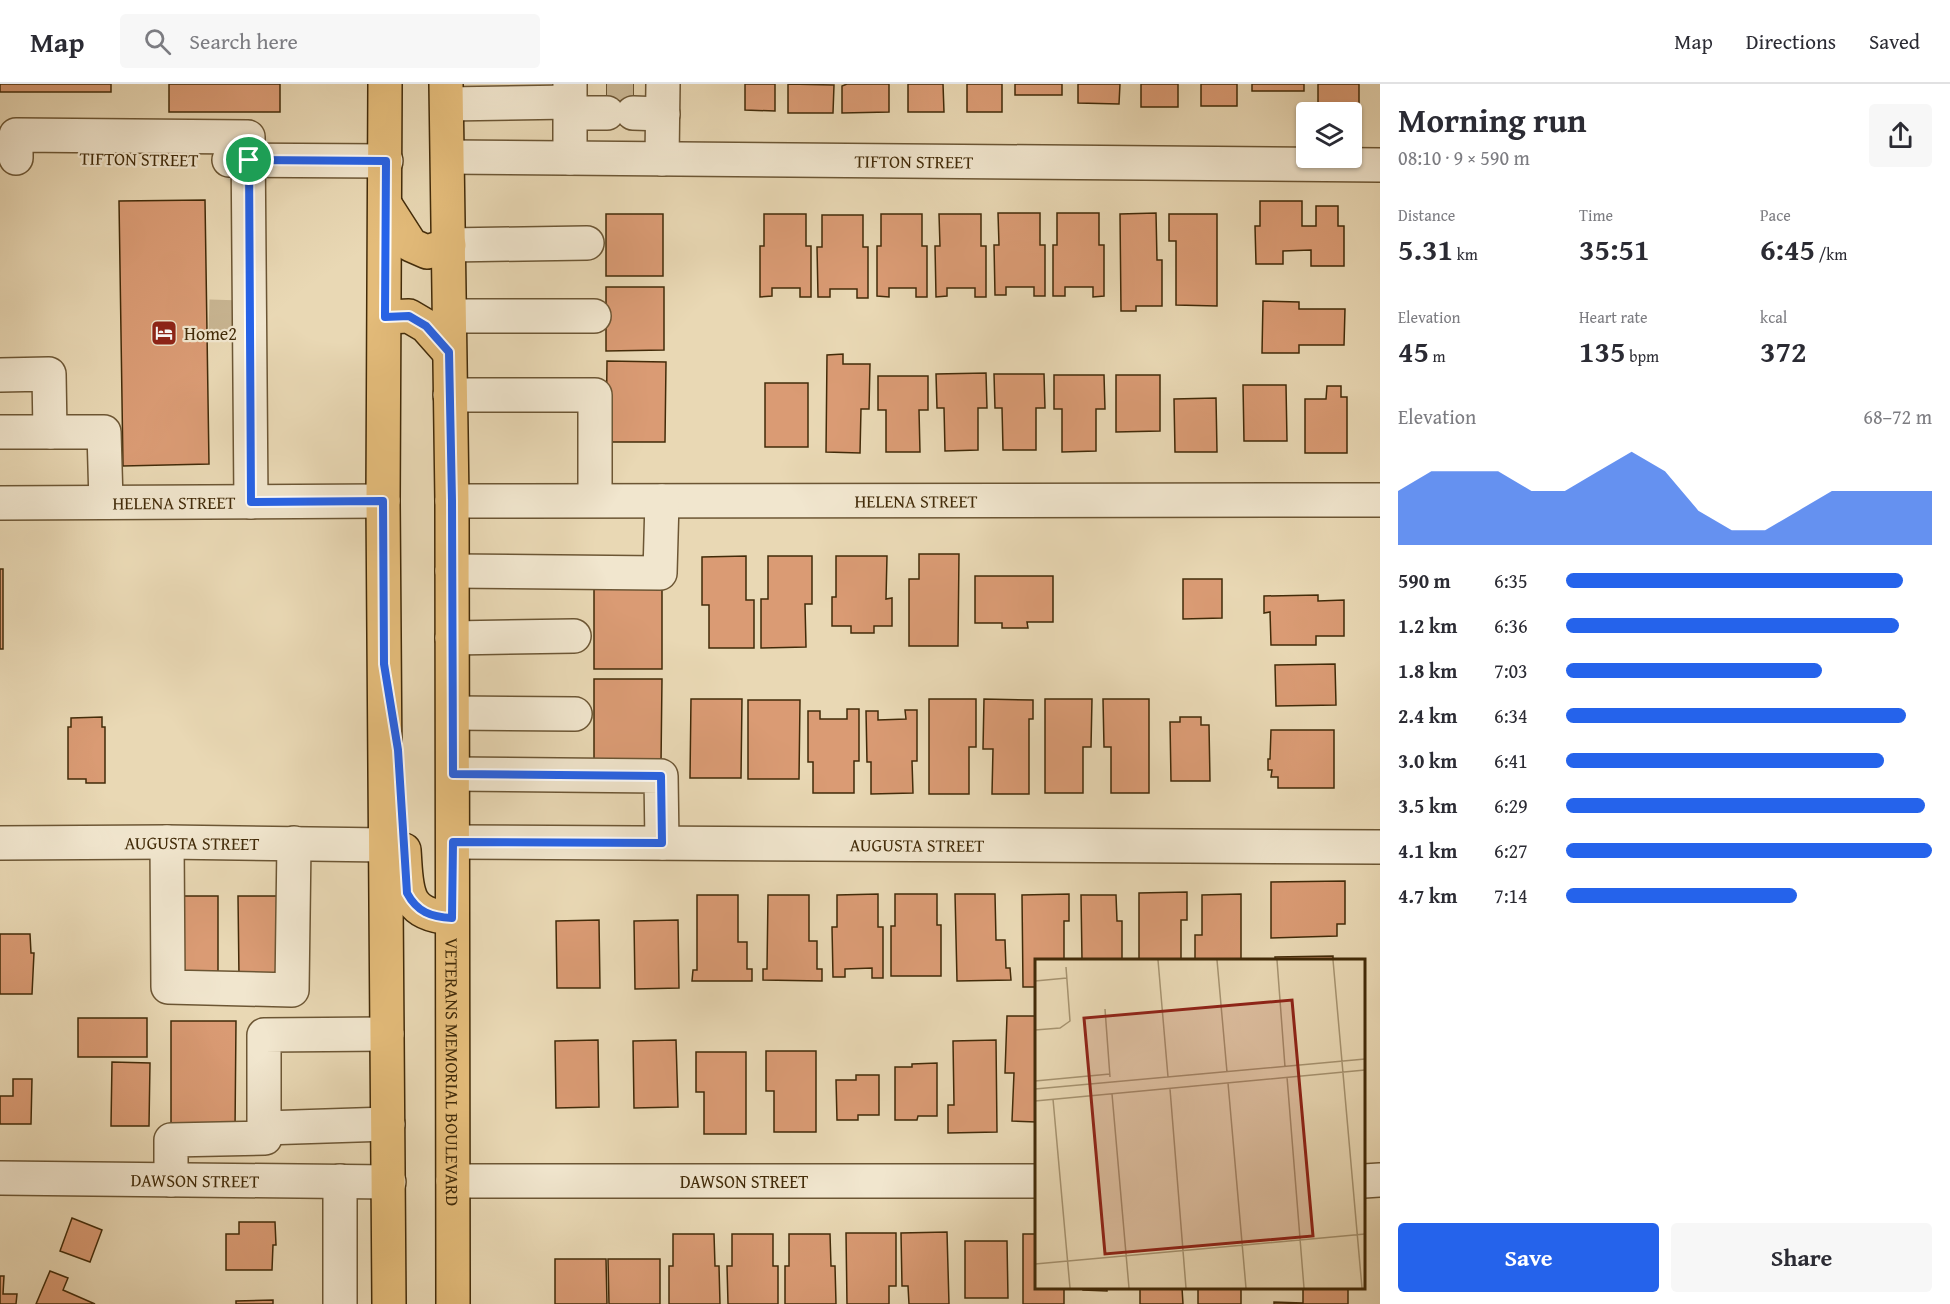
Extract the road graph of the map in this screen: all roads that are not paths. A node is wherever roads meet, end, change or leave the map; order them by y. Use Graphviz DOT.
graph roads {
  1 [pos="385,84"];
  2 [pos="447,94"];
  3 [pos="570,98"];
  4 [pos="638,101"];
  5 [pos="8,158"];
  6 [pos="448,158"];
  7 [pos="570,158"];
  8 [pos="662,159"];
  9 [pos="249,160"];
  10 [pos="386,161"];
  11 [pos="1380,165"];
  12 [pos="386,206"];
  13 [pos="587,243"];
  14 [pos="449,245"];
  15 [pos="449,316"];
  16 [pos="594,316"];
  17 [pos="385,317"];
  18 [pos="225,333"];
  19 [pos="449,352"];
  20 [pos="250,353"];
  21 [pos="0,375"];
  22 [pos="450,395"];
  23 [pos="0,432"];
  24 [pos="50,432"];
  25 [pos="595,500"];
  26 [pos="1380,500"];
  27 [pos="383,501"];
  28 [pos="452,501"];
  29 [pos="662,501"];
  30 [pos="106,502"];
  31 [pos="251,502"];
  32 [pos="0,503"];
  33 [pos="452,571"];
  34 [pos="574,636"];
  35 [pos="452,638"];
  36 [pos="384,664"];
  37 [pos="453,713"];
  38 [pos="575,714"];
  39 [pos="453,774"];
  40 [pos="167,842"];
  41 [pos="453,842"];
  42 [pos="0,843"];
  43 [pos="294,843"];
  44 [pos="662,843"];
  45 [pos="386,845"];
  46 [pos="1380,847"];
  47 [pos="452,918"];
  48 [pos="387,1034"];
  49 [pos="388,1124"];
  50 [pos="264,1128"];
  51 [pos="0,1178"];
  52 [pos="171,1180"];
  53 [pos="340,1181"];
  54 [pos="453,1181"];
  55 [pos="1035,1181"];
  56 [pos="389,1182"];
  57 [pos="389,1227"];
  58 [pos="340,1304"];
  59 [pos="389,1304"];
  60 [pos="398,1304"];
  61 [pos="453,1304"];
  1 -- 10 [label="main road"];
  2 -- 3 [label="street"];
  2 -- 6 [label="main road, VETERANS MEMORIAL BOULEVARD"];
  3 -- 4 [label="street"];
  3 -- 7 [label="street"];
  4 -- 8 [label="street"];
  5 -- 9 [label="street, TIFTON STREET"];
  6 -- 7 [label="street, TIFTON STREET"];
  6 -- 14 [label="main road, VETERANS MEMORIAL BOULEVARD"];
  7 -- 8 [label="street, TIFTON STREET"];
  8 -- 11 [label="street, TIFTON STREET"];
  9 -- 10 [label="street, TIFTON STREET"];
  9 -- 20 [label="street"];
  10 -- 12 [label="main road"];
  12 -- 14 [label="main road"];
  12 -- 17 [label="main road"];
  13 -- 14 [label="street"];
  14 -- 15 [label="main road, VETERANS MEMORIAL BOULEVARD"];
  15 -- 16 [label="street"];
  15 -- 19 [label="main road, VETERANS MEMORIAL BOULEVARD"];
  17 -- 19 [label="main road"];
  17 -- 27 [label="main road"];
  18 -- 20 [label="street"];
  19 -- 22 [label="main road, VETERANS MEMORIAL BOULEVARD"];
  20 -- 31 [label="street"];
  21 -- 24 [label="street"];
  22 -- 25 [label="street"];
  22 -- 28 [label="main road, VETERANS MEMORIAL BOULEVARD"];
  23 -- 24 [label="street"];
  24 -- 30 [label="street"];
  25 -- 28 [label="street, HELENA STREET"];
  25 -- 29 [label="street, HELENA STREET"];
  26 -- 29 [label="street, HELENA STREET"];
  27 -- 31 [label="street, HELENA STREET"];
  27 -- 36 [label="main road"];
  28 -- 33 [label="main road, VETERANS MEMORIAL BOULEVARD"];
  29 -- 33 [label="street"];
  30 -- 31 [label="street, HELENA STREET"];
  30 -- 32 [label="street, HELENA STREET"];
  33 -- 35 [label="main road, VETERANS MEMORIAL BOULEVARD"];
  34 -- 35 [label="street"];
  35 -- 37 [label="main road, VETERANS MEMORIAL BOULEVARD"];
  36 -- 45 [label="main road"];
  36 -- 47 [label="main road"];
  37 -- 38 [label="street"];
  37 -- 39 [label="main road, VETERANS MEMORIAL BOULEVARD"];
  39 -- 41 [label="main road, VETERANS MEMORIAL BOULEVARD"];
  39 -- 44 [label="street"];
  40 -- 42 [label="street, AUGUSTA STREET"];
  40 -- 43 [label="street, AUGUSTA STREET"];
  40 -- 43 [label="street"];
  41 -- 44 [label="street, AUGUSTA STREET"];
  41 -- 47 [label="main road, VETERANS MEMORIAL BOULEVARD"];
  43 -- 45 [label="street, AUGUSTA STREET"];
  44 -- 46 [label="street, AUGUSTA STREET"];
  45 -- 48 [label="main road"];
  47 -- 54 [label="main road, VETERANS MEMORIAL BOULEVARD"];
  48 -- 49 [label="main road"];
  48 -- 50 [label="street"];
  49 -- 50 [label="street"];
  49 -- 56 [label="main road"];
  50 -- 52 [label="street"];
  51 -- 52 [label="street, DAWSON STREET"];
  52 -- 53 [label="street, DAWSON STREET"];
  53 -- 56 [label="street, DAWSON STREET"];
  53 -- 58 [label="street"];
  54 -- 55 [label="street, DAWSON STREET"];
  54 -- 61 [label="main road, VETERANS MEMORIAL BOULEVARD"];
  56 -- 57 [label="main road"];
  57 -- 59 [label="main road"];
  57 -- 60 [label="main road"];
}
